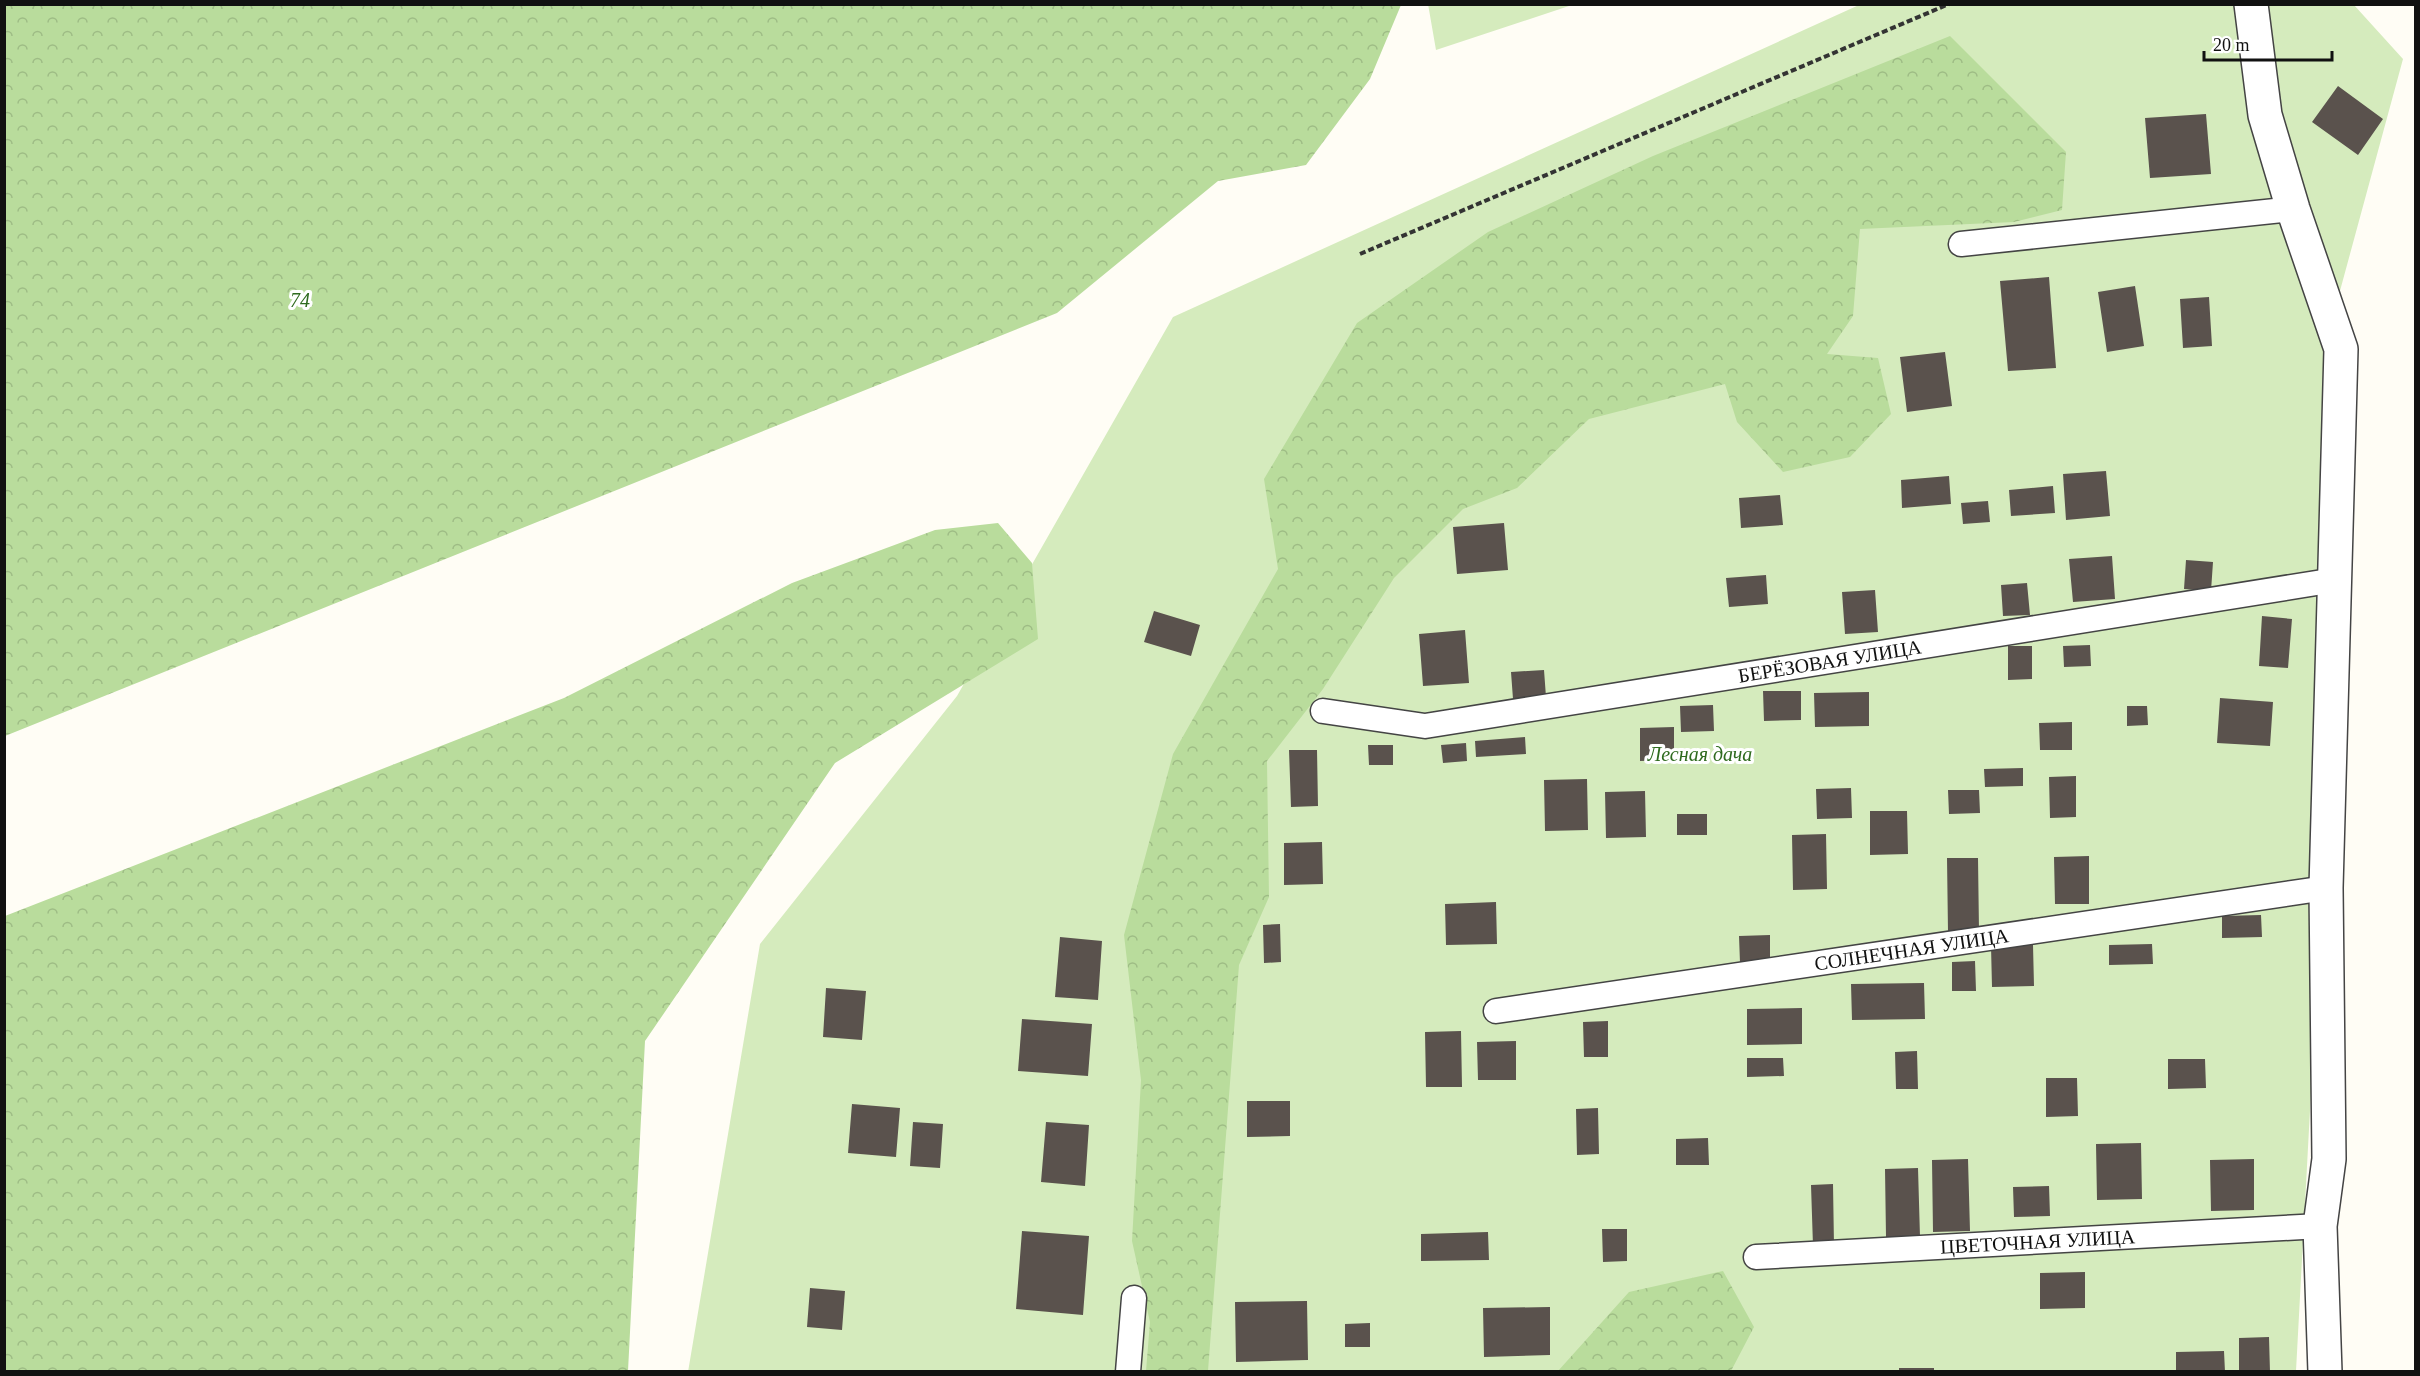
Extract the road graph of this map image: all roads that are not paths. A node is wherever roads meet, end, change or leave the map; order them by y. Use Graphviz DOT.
graph roads {
  1 [pos="2251,4"];
  2 [pos="2293,209"];
  3 [pos="1961,243"];
  4 [pos="2336,580"];
  5 [pos="1323,711"];
  6 [pos="2326,888"];
  7 [pos="1496,1011"];
  8 [pos="2320,1226"];
  9 [pos="1756,1257"];
  10 [pos="1134,1298"];
  11 [pos="1128,1371"];
  12 [pos="2325,1371"];
  1 -- 2 [label="street"];
  2 -- 3 [label="lane"];
  2 -- 4 [label="street"];
  4 -- 5 [label="lane, БЕРЁЗОВАЯ УЛИЦА"];
  4 -- 6 [label="street"];
  6 -- 7 [label="lane, СОЛНЕЧНАЯ УЛИЦА"];
  6 -- 8 [label="street"];
  8 -- 9 [label="lane, ЦВЕТОЧНАЯ УЛИЦА"];
  8 -- 12 [label="street"];
  10 -- 11 [label="lane"];
}
